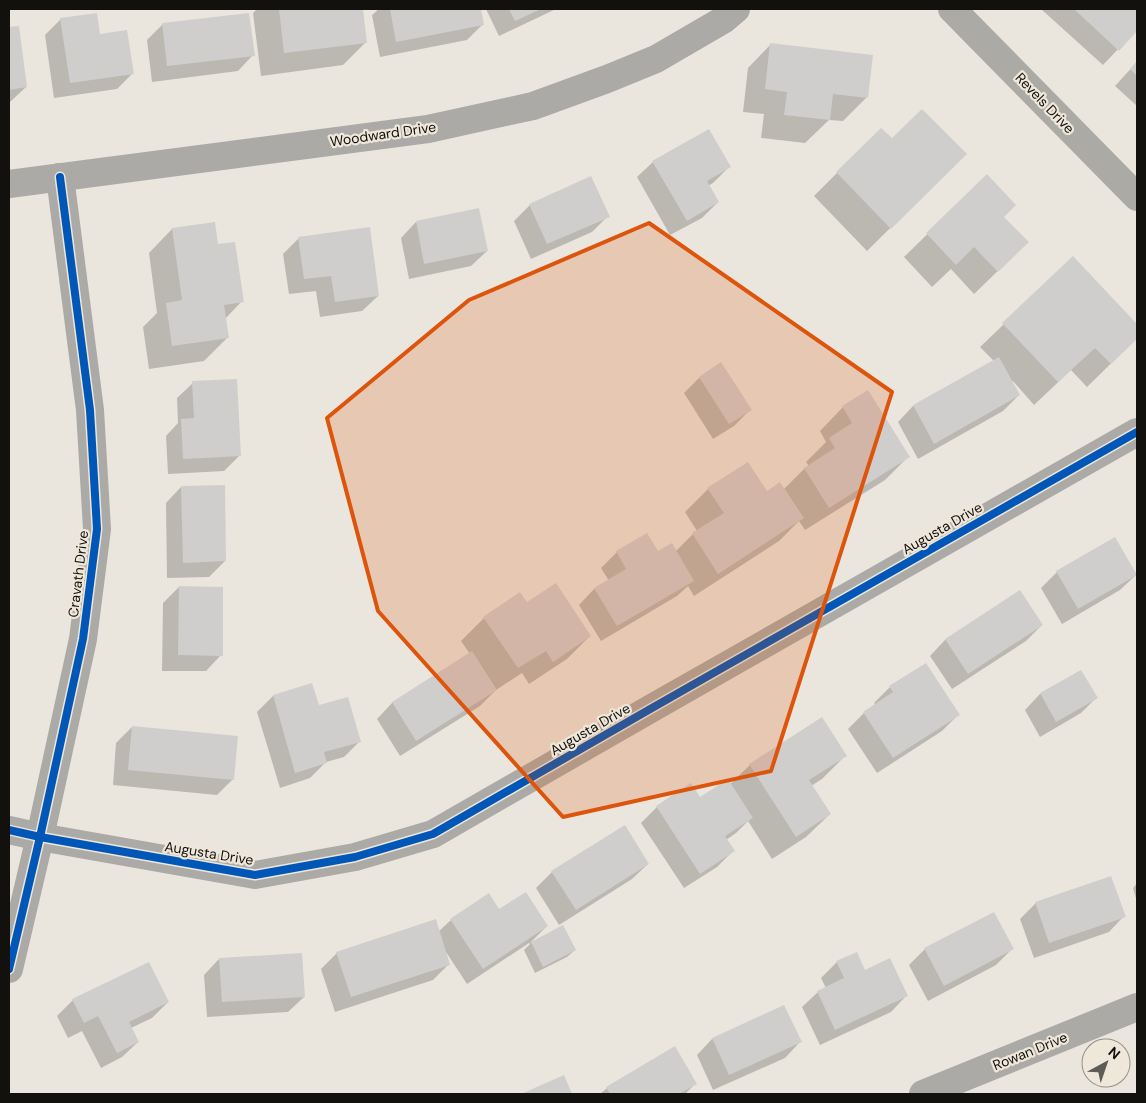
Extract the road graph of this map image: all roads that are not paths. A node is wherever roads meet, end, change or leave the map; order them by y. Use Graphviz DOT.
graph roads {
  1 [pos="736,9"];
  2 [pos="952,9"];
  3 [pos="60,177"];
  4 [pos="9,184"];
  5 [pos="1137,197"];
  6 [pos="1137,432"];
  7 [pos="9,830"];
  8 [pos="40,837"];
  9 [pos="9,969"];
  10 [pos="1137,1007"];
  11 [pos="922,1094"];
  1 -- 3 [label="street, Woodward Drive"];
  2 -- 5 [label="street, Revels Drive"];
  3 -- 4 [label="street, Woodward Drive"];
  3 -- 8 [label="street, Cravath Drive"];
  6 -- 8 [label="street, Augusta Drive"];
  7 -- 8 [label="street, Augusta Drive"];
  8 -- 9 [label="street, Cravath Drive"];
  10 -- 11 [label="street, Rowan Drive"];
}
